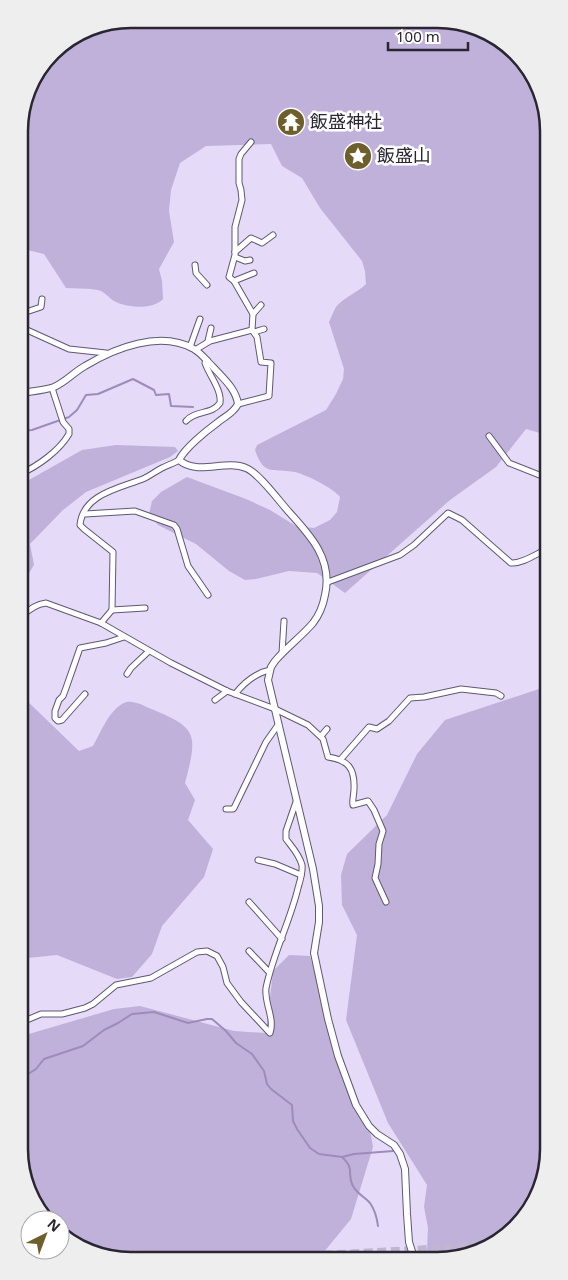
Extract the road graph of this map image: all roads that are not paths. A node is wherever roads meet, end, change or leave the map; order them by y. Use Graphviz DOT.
graph roads {
  1 [pos="251,142"];
  2 [pos="273,236"];
  3 [pos="235,255"];
  4 [pos="250,260"];
  5 [pos="195,265"];
  6 [pos="254,273"];
  7 [pos="234,281"];
  8 [pos="206,285"];
  9 [pos="42,299"];
  10 [pos="261,305"];
  11 [pos="28,311"];
  12 [pos="253,314"];
  13 [pos="200,319"];
  14 [pos="211,328"];
  15 [pos="264,329"];
  16 [pos="28,330"];
  17 [pos="253,331"];
  18 [pos="208,341"];
  19 [pos="193,349"];
  20 [pos="106,353"];
  21 [pos="207,360"];
  22 [pos="52,388"];
  23 [pos="28,392"];
  24 [pos="238,404"];
  25 [pos="186,421"];
  26 [pos="489,436"];
  27 [pos="180,460"];
  28 [pos="28,470"];
  29 [pos="540,475"];
  30 [pos="85,514"];
  31 [pos="540,551"];
  32 [pos="328,582"];
  33 [pos="208,595"];
  34 [pos="145,608"];
  35 [pos="112,610"];
  36 [pos="28,612"];
  37 [pos="284,622"];
  38 [pos="101,624"];
  39 [pos="124,636"];
  40 [pos="149,650"];
  41 [pos="282,653"];
  42 [pos="270,670"];
  43 [pos="127,674"];
  44 [pos="226,691"];
  45 [pos="85,694"];
  46 [pos="235,694"];
  47 [pos="501,696"];
  48 [pos="215,700"];
  49 [pos="275,709"];
  50 [pos="278,726"];
  51 [pos="327,729"];
  52 [pos="321,736"];
  53 [pos="342,759"];
  54 [pos="296,802"];
  55 [pos="226,809"];
  56 [pos="258,860"];
  57 [pos="301,875"];
  58 [pos="249,902"];
  59 [pos="386,902"];
  60 [pos="282,939"];
  61 [pos="249,951"];
  62 [pos="269,972"];
  63 [pos="28,1019"];
  64 [pos="412,1252"];
  1 -- 3 [label="street"];
  2 -- 3 [label="street"];
  3 -- 4 [label="street"];
  3 -- 7 [label="street"];
  5 -- 8 [label="street"];
  6 -- 7 [label="street"];
  7 -- 12 [label="street"];
  9 -- 11 [label="street"];
  10 -- 12 [label="street"];
  12 -- 17 [label="street"];
  13 -- 19 [label="street"];
  14 -- 18 [label="street"];
  15 -- 17 [label="street"];
  16 -- 20 [label="street"];
  17 -- 18 [label="street"];
  17 -- 24 [label="street"];
  18 -- 19 [label="street"];
  19 -- 20 [label="street"];
  19 -- 21 [label="street"];
  20 -- 22 [label="street"];
  21 -- 24 [label="street"];
  21 -- 25 [label="street"];
  22 -- 23 [label="street"];
  22 -- 28 [label="street"];
  24 -- 27 [label="street"];
  26 -- 29 [label="street"];
  27 -- 30 [label="street"];
  27 -- 32 [label="street"];
  30 -- 33 [label="street"];
  30 -- 35 [label="street"];
  31 -- 32 [label="street"];
  32 -- 41 [label="street"];
  34 -- 35 [label="street"];
  35 -- 38 [label="street"];
  36 -- 38 [label="street"];
  37 -- 41 [label="street"];
  38 -- 39 [label="street"];
  39 -- 40 [label="street"];
  39 -- 45 [label="street"];
  40 -- 43 [label="street"];
  40 -- 44 [label="street"];
  41 -- 42 [label="street"];
  42 -- 46 [label="street"];
  42 -- 49 [label="street"];
  44 -- 46 [label="street"];
  44 -- 48 [label="street"];
  46 -- 49 [label="street"];
  47 -- 53 [label="street"];
  49 -- 50 [label="street"];
  49 -- 52 [label="street"];
  50 -- 54 [label="street"];
  50 -- 55 [label="street"];
  51 -- 52 [label="street"];
  52 -- 53 [label="street"];
  53 -- 59 [label="street"];
  54 -- 57 [label="street"];
  54 -- 64 [label="street"];
  56 -- 57 [label="street"];
  57 -- 60 [label="street"];
  58 -- 60 [label="street"];
  60 -- 62 [label="street"];
  61 -- 62 [label="street"];
  62 -- 63 [label="street"];
}
